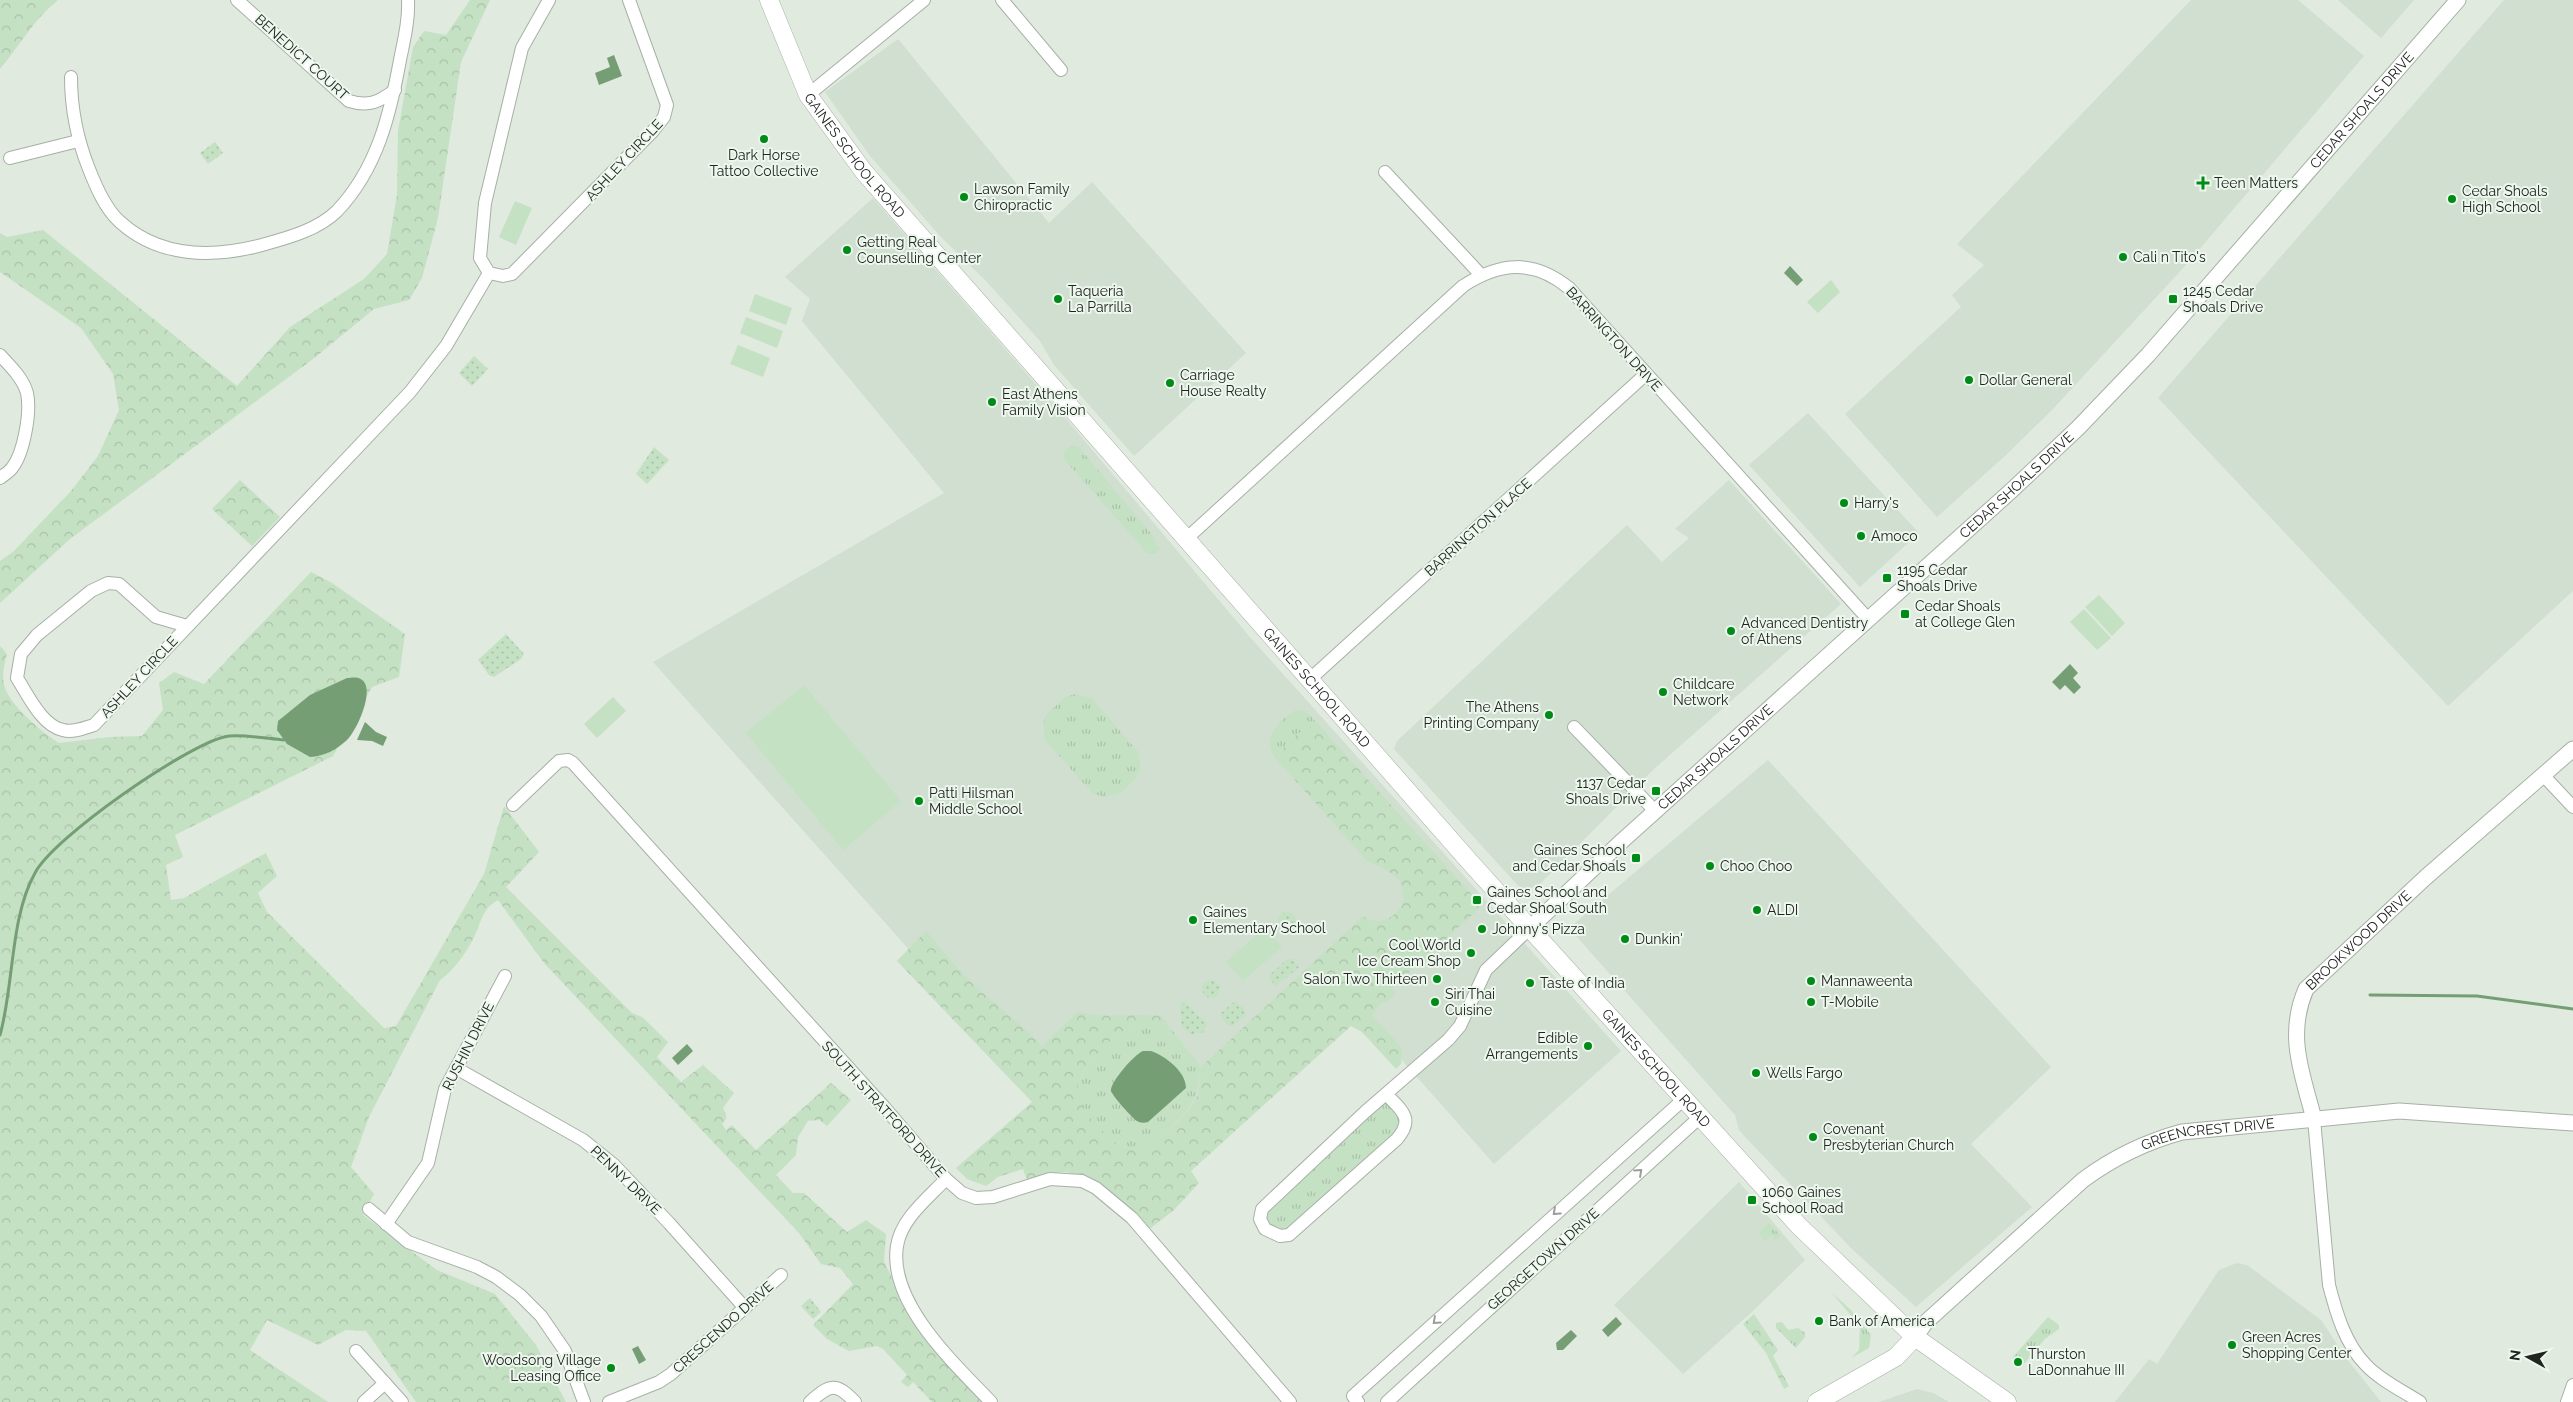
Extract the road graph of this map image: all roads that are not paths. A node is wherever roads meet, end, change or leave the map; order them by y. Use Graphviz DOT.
graph roads {
  1 [pos="237,0"];
  2 [pos="408,0"];
  3 [pos="549,0"];
  4 [pos="629,0"];
  5 [pos="769,0"];
  6 [pos="924,0"];
  7 [pos="1002,0"];
  8 [pos="2458,0"];
  9 [pos="1061,70"];
  10 [pos="71,77"];
  11 [pos="395,90"];
  12 [pos="808,95"];
  13 [pos="78,141"];
  14 [pos="10,158"];
  15 [pos="1385,172"];
  16 [pos="489,273"];
  17 [pos="1481,275"];
  18 [pos="0,355"];
  19 [pos="1646,374"];
  20 [pos="0,478"];
  21 [pos="1186,540"];
  22 [pos="1869,620"];
  23 [pos="187,626"];
  24 [pos="1308,680"];
  25 [pos="1574,727"];
  26 [pos="2573,749"];
  27 [pos="2543,775"];
  28 [pos="513,805"];
  29 [pos="2573,807"];
  30 [pos="1656,812"];
  31 [pos="1530,928"];
  32 [pos="505,976"];
  33 [pos="456,1068"];
  34 [pos="1386,1094"];
  35 [pos="1684,1100"];
  36 [pos="1700,1117"];
  37 [pos="2314,1119"];
  38 [pos="2573,1123"];
  39 [pos="946,1179"];
  40 [pos="369,1209"];
  41 [pos="386,1224"];
  42 [pos="781,1275"];
  43 [pos="745,1308"];
  44 [pos="1915,1337"];
  45 [pos="356,1351"];
  46 [pos="385,1383"];
  47 [pos="2573,1385"];
  48 [pos="1355,1399"];
  49 [pos="364,1402"];
  50 [pos="402,1402"];
  51 [pos="584,1402"];
  52 [pos="609,1402"];
  53 [pos="810,1402"];
  54 [pos="855,1402"];
  55 [pos="991,1402"];
  56 [pos="1290,1402"];
  57 [pos="1387,1402"];
  58 [pos="1817,1402"];
  59 [pos="2007,1402"];
  60 [pos="2420,1402"];
  61 [pos="2567,1402"];
  1 -- 11 [label="street, BENEDICT COURT"];
  2 -- 11 [label="street"];
  3 -- 16 [label="street"];
  4 -- 16 [label="street, ASHLEY CIRCLE"];
  5 -- 12 [label="main road, GAINES SCHOOL ROAD"];
  6 -- 12 [label="street"];
  7 -- 9 [label="street"];
  8 -- 22 [label="street, CEDAR SHOALS DRIVE"];
  10 -- 13 [label="street"];
  11 -- 13 [label="street"];
  12 -- 21 [label="main road, GAINES SCHOOL ROAD"];
  13 -- 14 [label="street"];
  15 -- 17 [label="street"];
  16 -- 23 [label="street, ASHLEY CIRCLE"];
  17 -- 19 [label="street, BARRINGTON DRIVE"];
  17 -- 21 [label="street, BARRINGTON DRIVE"];
  18 -- 20 [label="street"];
  19 -- 22 [label="street, BARRINGTON DRIVE"];
  19 -- 24 [label="street, BARRINGTON PLACE"];
  21 -- 24 [label="main road, GAINES SCHOOL ROAD"];
  22 -- 30 [label="street, CEDAR SHOALS DRIVE"];
  23 -- 23 [label="street, ASHLEY CIRCLE"];
  24 -- 31 [label="main road, GAINES SCHOOL ROAD"];
  25 -- 30 [label="street"];
  26 -- 27 [label="street, BROOKWOOD DRIVE"];
  27 -- 29 [label="street"];
  27 -- 37 [label="street, BROOKWOOD DRIVE"];
  28 -- 39 [label="street, SOUTH STRATFORD DRIVE"];
  30 -- 31 [label="street, CEDAR SHOALS DRIVE"];
  31 -- 34 [label="street"];
  31 -- 35 [label="main road, GAINES SCHOOL ROAD"];
  32 -- 33 [label="street, RUSHIN DRIVE"];
  33 -- 41 [label="street, RUSHIN DRIVE"];
  33 -- 43 [label="street, PENNY DRIVE"];
  34 -- 34 [label="street"];
  35 -- 36 [label="main road, GAINES SCHOOL ROAD"];
  35 -- 48 [label="street, GEORGETOWN DRIVE, one-way"];
  36 -- 44 [label="main road, GAINES SCHOOL ROAD"];
  57 -- 36 [label="street, GEORGETOWN DRIVE, one-way"];
  37 -- 38 [label="street, GREENCREST DRIVE"];
  37 -- 44 [label="street, GREENCREST DRIVE"];
  37 -- 60 [label="street, BROOKWOOD DRIVE"];
  39 -- 55 [label="street"];
  39 -- 56 [label="street, SOUTH STRATFORD DRIVE"];
  40 -- 41 [label="street"];
  41 -- 51 [label="street"];
  42 -- 43 [label="street, CRESCENDO DRIVE"];
  43 -- 52 [label="street, CRESCENDO DRIVE"];
  44 -- 58 [label="main road"];
  44 -- 59 [label="main road, GAINES SCHOOL ROAD"];
  45 -- 46 [label="street"];
  46 -- 49 [label="street"];
  46 -- 50 [label="street"];
  47 -- 61 [label="street"];
  53 -- 54 [label="street"];
}
